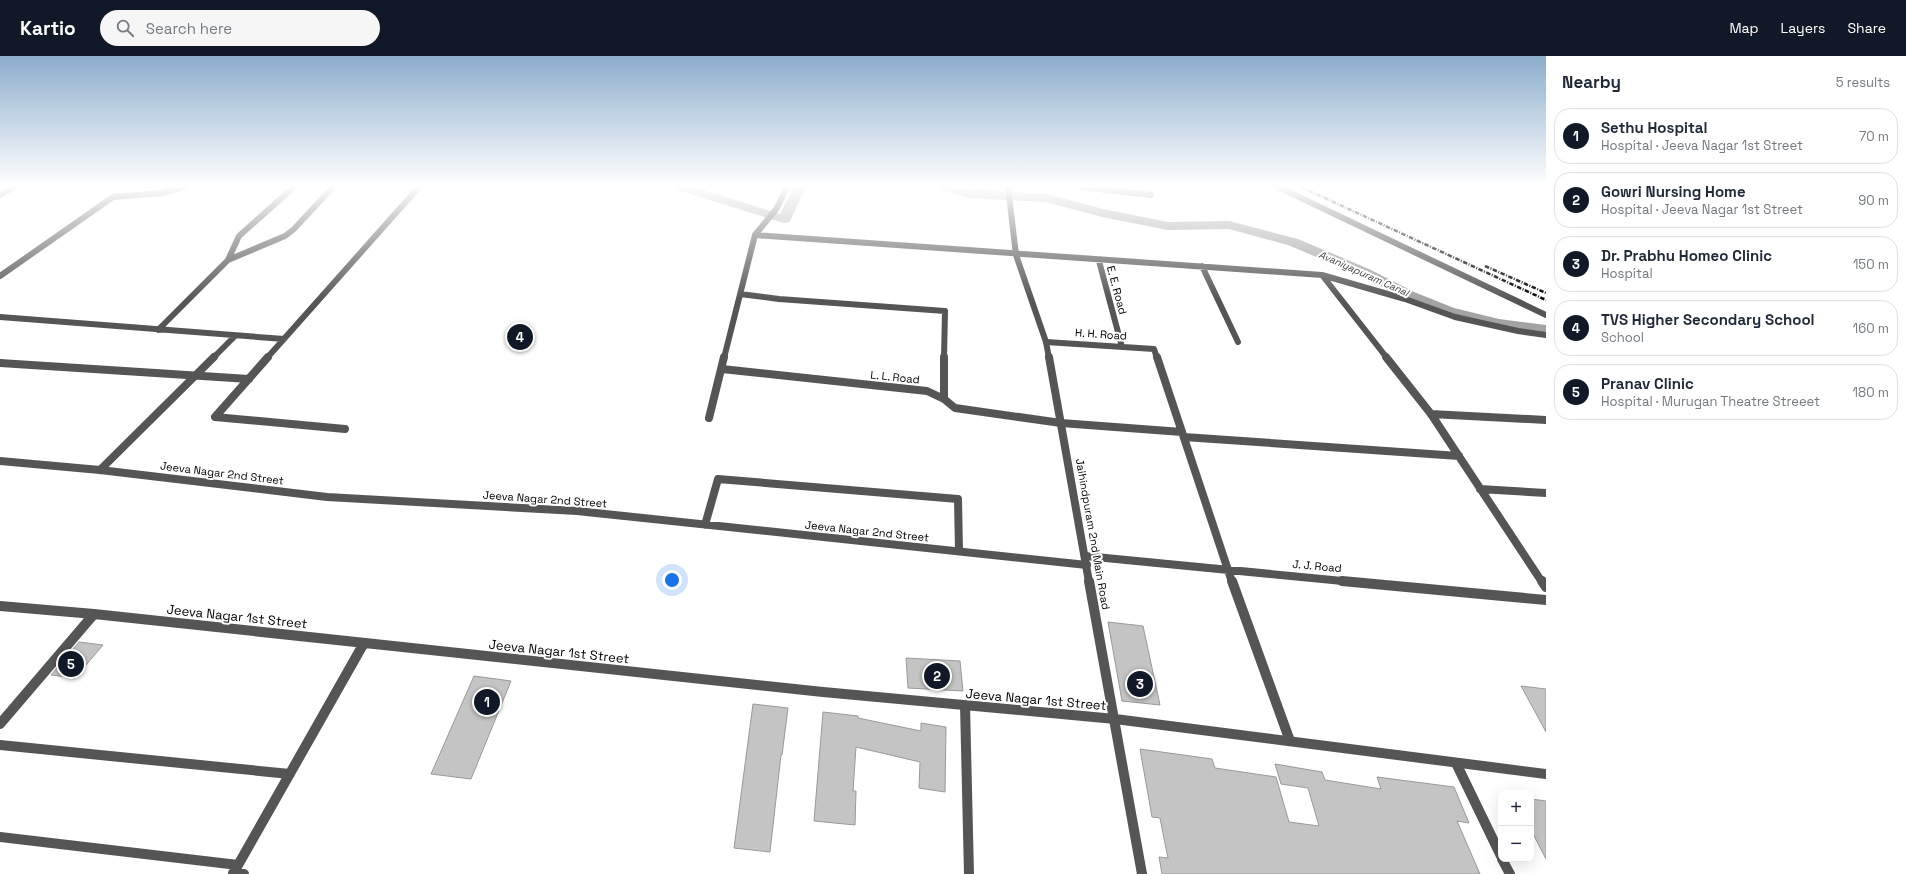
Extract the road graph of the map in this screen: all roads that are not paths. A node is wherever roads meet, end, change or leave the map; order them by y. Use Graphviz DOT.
graph roads {
  1 [pos="73,225"];
  2 [pos="251,225"];
  3 [pos="298,225"];
  4 [pos="385,225"];
  5 [pos="762,225"];
  6 [pos="1012,225"];
  7 [pos="1353,225"];
  8 [pos="755,235"];
  9 [pos="1016,255"];
  10 [pos="228,260"];
  11 [pos="1099,261"];
  12 [pos="1202,266"];
  13 [pos="1322,275"];
  14 [pos="0,276"];
  15 [pos="740,294"];
  16 [pos="1546,315"];
  17 [pos="0,317"];
  18 [pos="158,330"];
  19 [pos="1546,335"];
  20 [pos="235,336"];
  21 [pos="284,339"];
  22 [pos="1046,342"];
  23 [pos="1238,342"];
  24 [pos="1122,347"];
  25 [pos="0,363"];
  26 [pos="722,369"];
  27 [pos="194,377"];
  28 [pos="249,379"];
  29 [pos="944,399"];
  30 [pos="1431,414"];
  31 [pos="709,418"];
  32 [pos="1546,420"];
  33 [pos="1061,423"];
  34 [pos="345,429"];
  35 [pos="1183,434"];
  36 [pos="1459,456"];
  37 [pos="0,461"];
  38 [pos="100,470"];
  39 [pos="1480,489"];
  40 [pos="1546,493"];
  41 [pos="704,524"];
  42 [pos="959,551"];
  43 [pos="1086,561"];
  44 [pos="1228,570"];
  45 [pos="1546,587"];
  46 [pos="1546,600"];
  47 [pos="0,606"];
  48 [pos="94,614"];
  49 [pos="364,643"];
  50 [pos="966,705"];
  51 [pos="1115,719"];
  52 [pos="0,724"];
  53 [pos="1290,742"];
  54 [pos="0,745"];
  55 [pos="1456,762"];
  56 [pos="290,774"];
  57 [pos="1546,774"];
  58 [pos="0,837"];
  59 [pos="1498,850"];
  60 [pos="1504,862"];
  61 [pos="237,872"];
  62 [pos="970,874"];
  63 [pos="1142,874"];
  64 [pos="1510,874"];
  1 -- 14 [label="street"];
  2 -- 10 [label="street"];
  3 -- 10 [label="street"];
  4 -- 21 [label="street"];
  5 -- 8 [label="street"];
  6 -- 9 [label="street, Jaihindpuram 2nd Main Road"];
  7 -- 16 [label="street"];
  8 -- 9 [label="street"];
  8 -- 15 [label="street"];
  9 -- 11 [label="street"];
  9 -- 22 [label="street, Jaihindpuram 2nd Main Road"];
  10 -- 18 [label="street"];
  11 -- 12 [label="street"];
  11 -- 24 [label="street, E. E. Road"];
  12 -- 13 [label="street"];
  12 -- 23 [label="street"];
  13 -- 19 [label="street"];
  13 -- 30 [label="street"];
  15 -- 26 [label="street"];
  15 -- 29 [label="street"];
  17 -- 18 [label="street"];
  18 -- 20 [label="street"];
  20 -- 21 [label="street"];
  20 -- 27 [label="street"];
  21 -- 28 [label="street"];
  22 -- 24 [label="street, H. H. Road"];
  22 -- 33 [label="street, Jaihindpuram 2nd Main Road"];
  24 -- 35 [label="street, H. H. Road"];
  25 -- 27 [label="street"];
  26 -- 29 [label="street, L. L. Road"];
  26 -- 31 [label="street"];
  27 -- 28 [label="street"];
  27 -- 38 [label="street"];
  28 -- 34 [label="street"];
  29 -- 33 [label="street, L. L. Road"];
  30 -- 32 [label="street"];
  30 -- 36 [label="street"];
  33 -- 35 [label="street, L. L. Road"];
  33 -- 43 [label="street, Jaihindpuram 2nd Main Road"];
  35 -- 36 [label="street, L. L. Road"];
  35 -- 44 [label="street"];
  36 -- 39 [label="street"];
  37 -- 38 [label="street, Jeeva Nagar 2nd Street"];
  38 -- 41 [label="street, Jeeva Nagar 2nd Street"];
  39 -- 40 [label="street"];
  39 -- 45 [label="street"];
  41 -- 42 [label="street, Jeeva Nagar 2nd Street"];
  41 -- 42 [label="street"];
  42 -- 43 [label="street, Jeeva Nagar 2nd Street"];
  43 -- 44 [label="street, J. J. Road"];
  43 -- 51 [label="street, Jaihindpuram 2nd Main Road"];
  44 -- 46 [label="street, J. J. Road"];
  44 -- 53 [label="street"];
  47 -- 48 [label="street, Jeeva Nagar 1st Street"];
  48 -- 49 [label="street, Jeeva Nagar 1st Street"];
  48 -- 52 [label="street"];
  49 -- 50 [label="street, Jeeva Nagar 1st Street"];
  49 -- 56 [label="street"];
  50 -- 51 [label="street, Jeeva Nagar 1st Street"];
  50 -- 62 [label="street"];
  51 -- 53 [label="street, Jeeva Nagar 1st Street"];
  51 -- 63 [label="street, Jaihindpuram 2nd Main Road"];
  53 -- 55 [label="street, Jeeva Nagar 1st Street"];
  54 -- 56 [label="street"];
  55 -- 57 [label="street, Jeeva Nagar 1st Street"];
  55 -- 59 [label="street"];
  56 -- 61 [label="street"];
  58 -- 61 [label="street"];
  60 -- 64 [label="street"];
}
